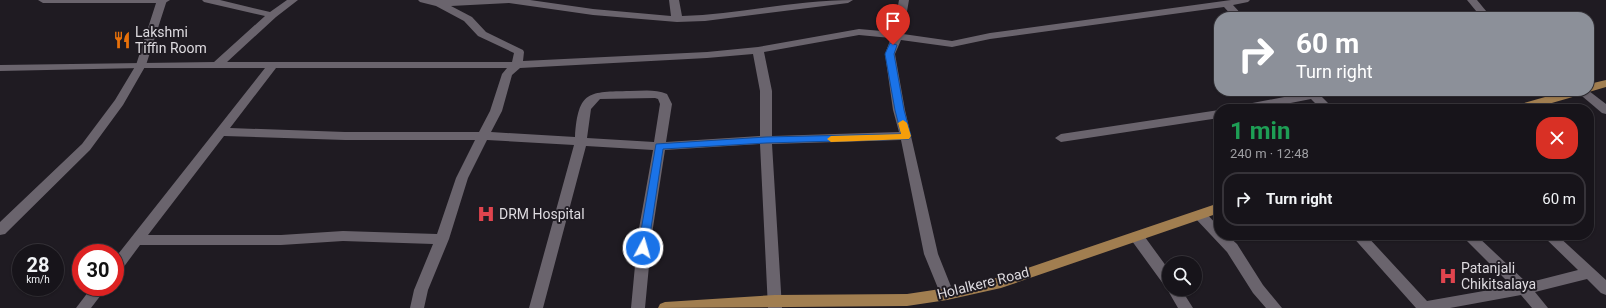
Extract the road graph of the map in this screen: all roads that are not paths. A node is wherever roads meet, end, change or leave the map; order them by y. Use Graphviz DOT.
graph roads {
  1 [pos="43,0"];
  2 [pos="163,0"];
  3 [pos="207,0"];
  4 [pos="293,0"];
  5 [pos="424,0"];
  6 [pos="674,0"];
  7 [pos="848,0"];
  8 [pos="904,0"];
  9 [pos="1245,0"];
  10 [pos="1472,0"];
  11 [pos="461,2"];
  12 [pos="439,4"];
  13 [pos="1226,4"];
  14 [pos="1234,12"];
  15 [pos="1482,12"];
  16 [pos="272,15"];
  17 [pos="677,19"];
  18 [pos="896,36"];
  19 [pos="758,50"];
  20 [pos="141,65"];
  21 [pos="217,65"];
  22 [pos="272,65"];
  23 [pos="517,65"];
  24 [pos="0,68"];
  25 [pos="1298,96"];
  26 [pos="1314,96"];
  27 [pos="1562,96"];
  28 [pos="1588,96"];
  29 [pos="1264,104"];
  30 [pos="1323,104"];
  31 [pos="1535,104"];
  32 [pos="1606,110"];
  33 [pos="1214,115"];
  34 [pos="220,132"];
  35 [pos="484,136"];
  36 [pos="906,136"];
  37 [pos="1061,138"];
  38 [pos="766,140"];
  39 [pos="581,142"];
  40 [pos="659,146"];
  41 [pos="1214,210"];
  42 [pos="1200,215"];
  43 [pos="1,227"];
  44 [pos="1214,230"];
  45 [pos="1137,237"];
  46 [pos="442,238"];
  47 [pos="138,240"];
  48 [pos="1224,240"];
  49 [pos="1363,240"];
  50 [pos="1473,240"];
  51 [pos="1554,240"];
  52 [pos="124,257"];
  53 [pos="1162,271"];
  54 [pos="1589,273"];
  55 [pos="1606,288"];
  56 [pos="1524,289"];
  57 [pos="947,294"];
  58 [pos="93,296"];
  59 [pos="1178,296"];
  60 [pos="908,304"];
  61 [pos="775,305"];
  62 [pos="83,308"];
  63 [pos="417,308"];
  64 [pos="536,308"];
  65 [pos="638,308"];
  66 [pos="665,308"];
  67 [pos="1186,308"];
  68 [pos="1275,308"];
  69 [pos="1425,308"];
  70 [pos="1541,308"];
  1 -- 2 [label="street"];
  2 -- 20 [label="street"];
  3 -- 16 [label="street"];
  4 -- 16 [label="street"];
  5 -- 12 [label="street"];
  6 -- 17 [label="street"];
  7 -- 17 [label="street"];
  8 -- 18 [label="street"];
  9 -- 13 [label="street"];
  10 -- 15 [label="street"];
  11 -- 12 [label="street"];
  11 -- 17 [label="street"];
  12 -- 23 [label="street"];
  13 -- 14 [label="street"];
  13 -- 18 [label="street"];
  16 -- 21 [label="street"];
  18 -- 19 [label="street"];
  18 -- 36 [label="street"];
  19 -- 23 [label="street"];
  19 -- 38 [label="street"];
  20 -- 21 [label="street"];
  20 -- 24 [label="street"];
  20 -- 43 [label="street"];
  21 -- 22 [label="street"];
  22 -- 23 [label="street"];
  22 -- 34 [label="street"];
  23 -- 35 [label="street"];
  25 -- 29 [label="street"];
  26 -- 30 [label="street"];
  27 -- 31 [label="main road"];
  28 -- 32 [label="street"];
  33 -- 37 [label="street"];
  34 -- 35 [label="street"];
  34 -- 47 [label="street"];
  35 -- 39 [label="street"];
  35 -- 46 [label="street"];
  36 -- 38 [label="street"];
  36 -- 57 [label="street"];
  38 -- 40 [label="street"];
  38 -- 61 [label="street"];
  39 -- 40 [label="street"];
  39 -- 40 [label="street"];
  39 -- 64 [label="street"];
  40 -- 65 [label="street"];
  41 -- 42 [label="main road, Holalkere Road"];
  42 -- 44 [label="street"];
  42 -- 45 [label="main road, Holalkere Road"];
  45 -- 53 [label="street"];
  45 -- 57 [label="main road, Holalkere Road"];
  46 -- 47 [label="street"];
  46 -- 63 [label="street"];
  47 -- 52 [label="street"];
  48 -- 68 [label="street"];
  49 -- 69 [label="street"];
  50 -- 56 [label="street"];
  51 -- 54 [label="street"];
  54 -- 55 [label="street"];
  54 -- 56 [label="street"];
  56 -- 69 [label="street"];
  56 -- 70 [label="street"];
  57 -- 60 [label="main road, Holalkere Road"];
  58 -- 62 [label="street"];
  59 -- 67 [label="street"];
  60 -- 61 [label="main road, Holalkere Road"];
  61 -- 66 [label="main road, Holalkere Road"];
}
